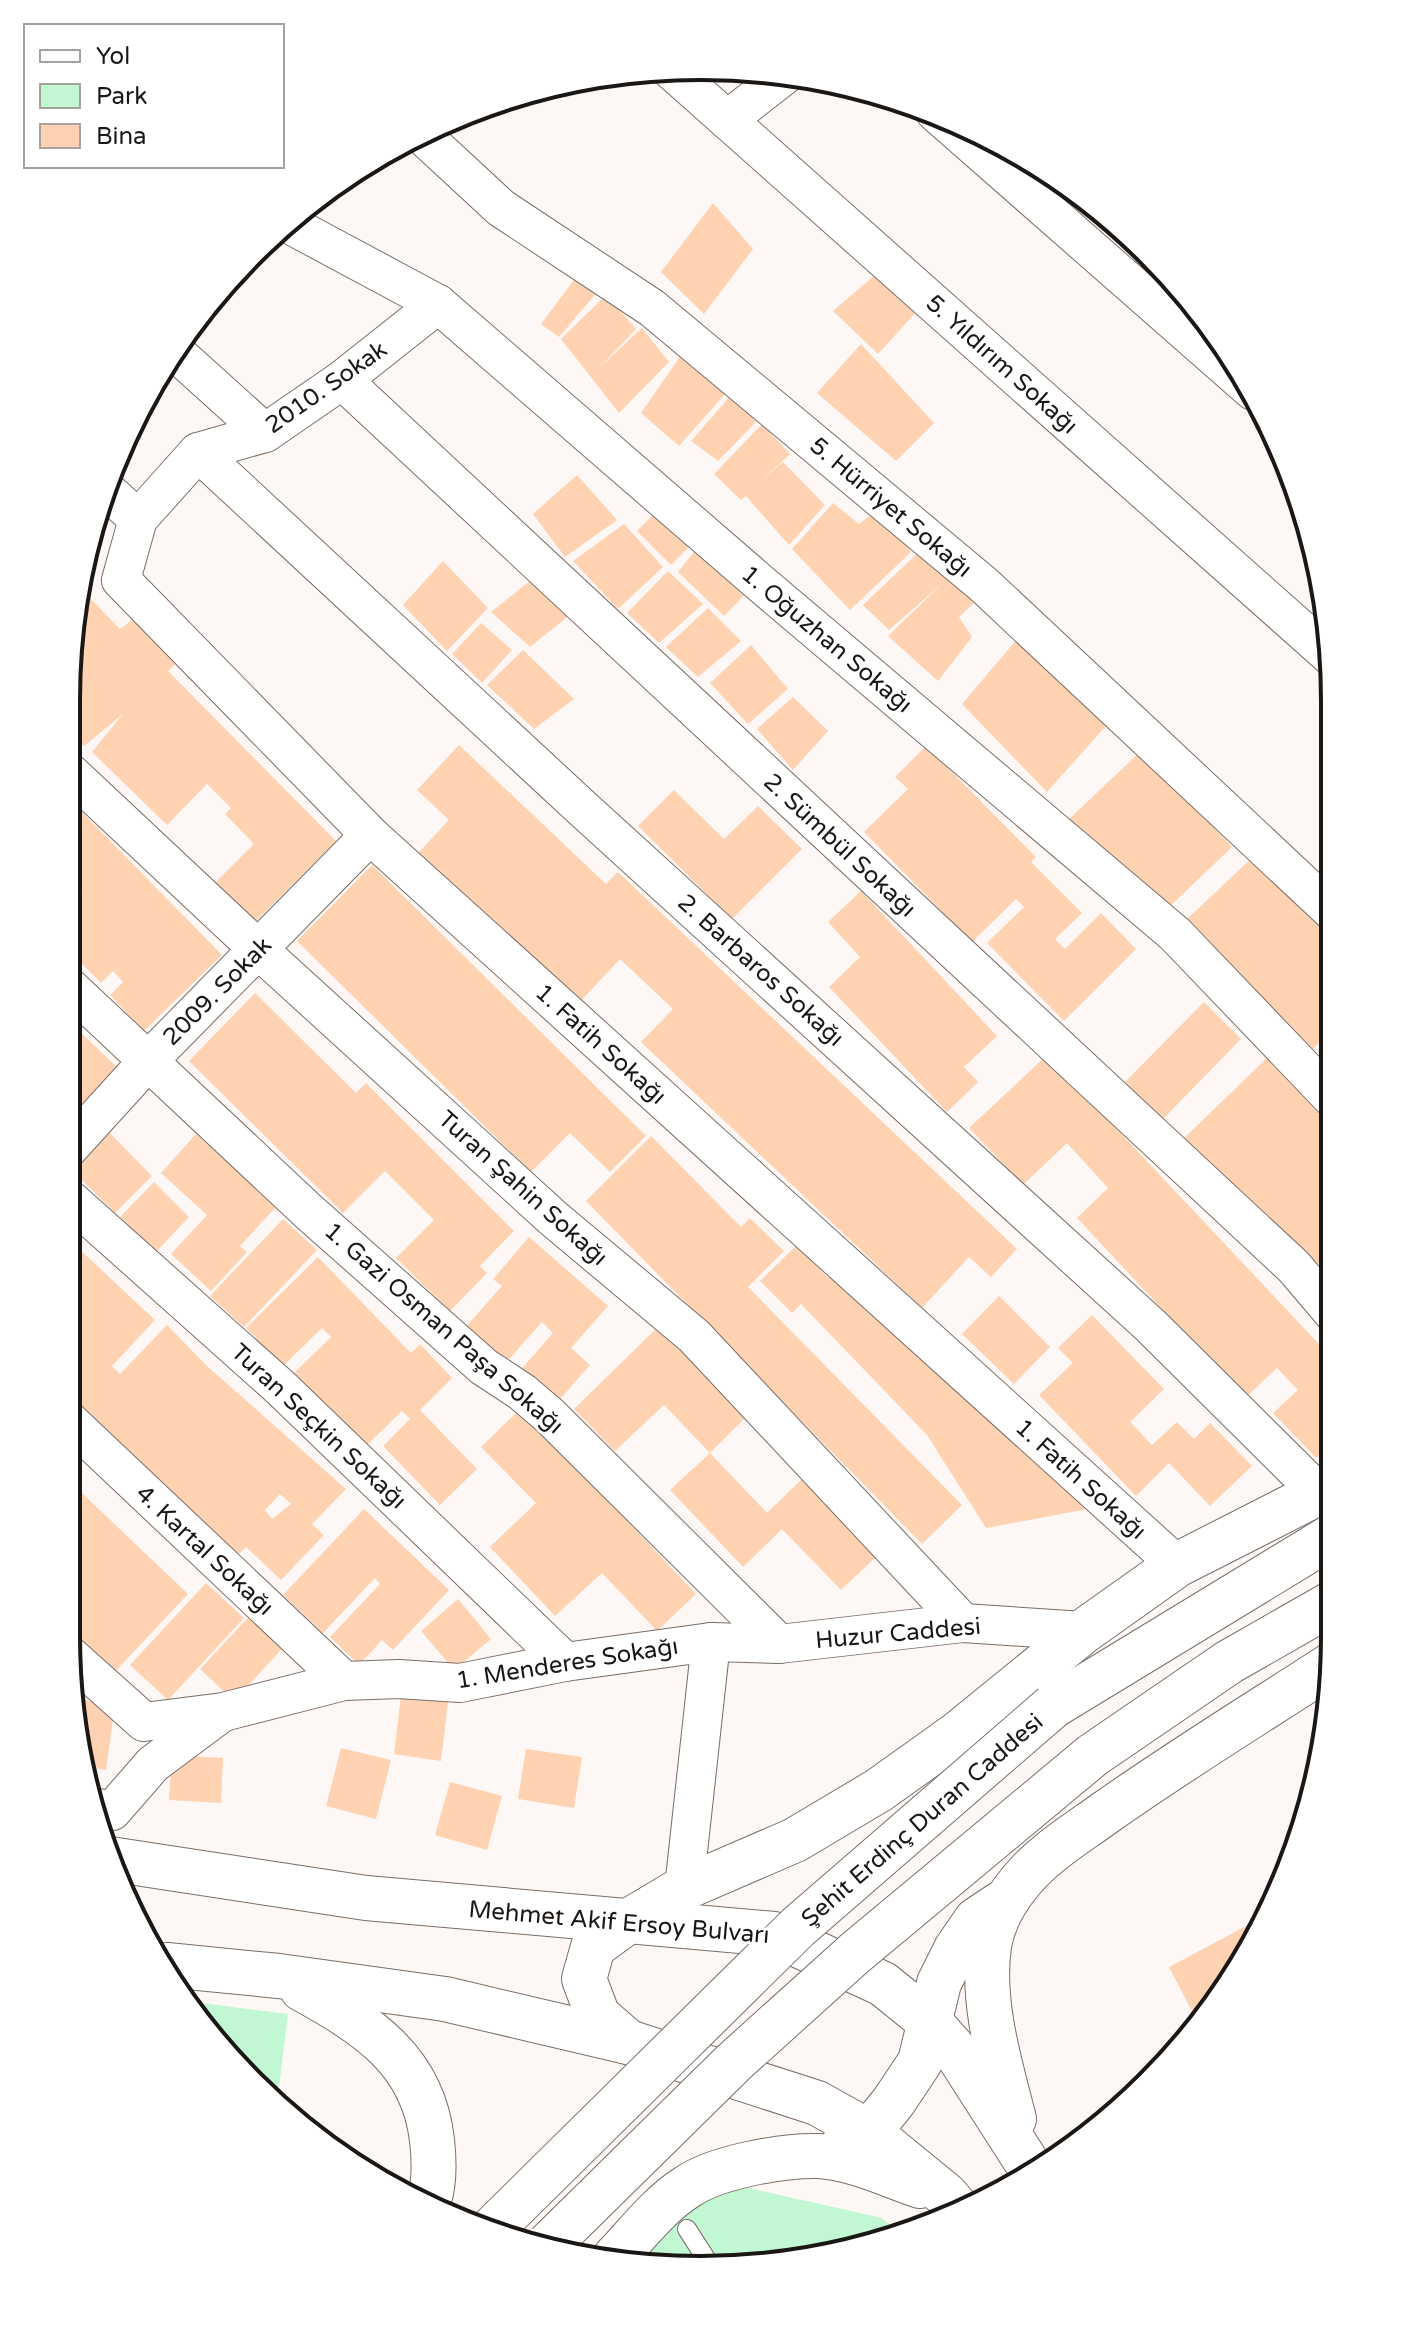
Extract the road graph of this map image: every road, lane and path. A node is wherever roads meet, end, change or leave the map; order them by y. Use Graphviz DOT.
graph roads {
  1 [pos="683,80"];
  2 [pos="773,84"];
  3 [pos="727,120"];
  4 [pos="968,141"];
  5 [pos="430,142"];
  6 [pos="298,229"];
  7 [pos="438,304"];
  8 [pos="183,359"];
  9 [pos="1220,362"];
  10 [pos="342,380"];
  11 [pos="265,433"];
  12 [pos="198,452"];
  13 [pos="114,497"];
  14 [pos="138,519"];
  15 [pos="1319,645"];
  16 [pos="80,782"];
  17 [pos="370,835"];
  18 [pos="1321,901"];
  19 [pos="259,950"];
  20 [pos="80,997"];
  21 [pos="148,1061"];
  22 [pos="1321,1086"];
  23 [pos="80,1136"];
  24 [pos="80,1209"];
  25 [pos="1321,1299"];
  26 [pos="80,1431"];
  27 [pos="1321,1484"];
  28 [pos="1321,1492"];
  29 [pos="1321,1543"];
  30 [pos="1177,1565"];
  31 [pos="1321,1609"];
  32 [pos="963,1623"];
  33 [pos="1084,1631"];
  34 [pos="711,1642"];
  35 [pos="779,1644"];
  36 [pos="565,1662"];
  37 [pos="81,1665"];
  38 [pos="1320,1672"];
  39 [pos="344,1681"];
  40 [pos="223,1712"];
  41 [pos="105,1809"];
  42 [pos="123,1861"];
  43 [pos="684,1888"];
  44 [pos="1007,1900"];
  45 [pos="627,1922"];
  46 [pos="176,1966"];
  47 [pos="279,1976"];
  48 [pos="930,2022"];
  49 [pos="628,2042"];
  50 [pos="869,2132"];
  51 [pos="819,2156"];
  52 [pos="1026,2161"];
  53 [pos="430,2194"];
  54 [pos="952,2202"];
  55 [pos="499,2222"];
  56 [pos="687,2229"];
  57 [pos="555,2238"];
  58 [pos="621,2251"];
  59 [pos="704,2256"];
  1 -- 3 [label="street, 5. Yıldırım Sokağı"];
  2 -- 3 [label="street"];
  3 -- 15 [label="street, 5. Yıldırım Sokağı"];
  4 -- 9 [label="street"];
  5 -- 18 [label="street, 5. Hürriyet Sokağı"];
  6 -- 7 [label="street, 1. Oğuzhan Sokağı"];
  7 -- 10 [label="street, 2010. Sokak"];
  7 -- 22 [label="street, 1. Oğuzhan Sokağı"];
  8 -- 11 [label="street"];
  10 -- 11 [label="street, 2010. Sokak"];
  10 -- 25 [label="street, 2. Sümbül Sokağı"];
  11 -- 12 [label="street, 2010. Sokak"];
  12 -- 14 [label="street"];
  12 -- 27 [label="street, 2. Barbaros Sokağı"];
  13 -- 14 [label="street"];
  14 -- 17 [label="street, 1. Fatih Sokağı"];
  16 -- 19 [label="street, Turan Şahin Sokağı"];
  17 -- 19 [label="street, 2009. Sokak"];
  17 -- 30 [label="street, 1. Fatih Sokağı"];
  19 -- 21 [label="street, 2009. Sokak"];
  19 -- 32 [label="street, Turan Şahin Sokağı"];
  20 -- 21 [label="street, 1. Gazi Osman Paşa Sokağı"];
  21 -- 23 [label="street, 2009. Sokak"];
  21 -- 35 [label="street, 1. Gazi Osman Paşa Sokağı"];
  24 -- 36 [label="street, Turan Seçkin Sokağı"];
  26 -- 39 [label="street, 4. Kartal Sokağı"];
  28 -- 30 [label="main road"];
  29 -- 55 [label="main road, Şehit Erdinç Duran Caddesi, bridge"];
  30 -- 33 [label="main road"];
  31 -- 57 [label="main road, bridge"];
  32 -- 33 [label="street, Huzur Caddesi"];
  32 -- 35 [label="street, Huzur Caddesi"];
  33 -- 43 [label="main road"];
  34 -- 35 [label="street, Huzur Caddesi"];
  34 -- 36 [label="street, 1. Menderes Sokağı"];
  34 -- 43 [label="street"];
  36 -- 39 [label="street, 1. Menderes Sokağı"];
  37 -- 40 [label="street, 1. Menderes Sokağı"];
  38 -- 44 [label="main road"];
  39 -- 40 [label="street, 1. Menderes Sokağı"];
  40 -- 41 [label="street"];
  42 -- 45 [label="main road, Mehmet Akif Ersoy Bulvarı"];
  43 -- 45 [label="main road"];
  44 -- 48 [label="main road"];
  44 -- 52 [label="main road"];
  45 -- 48 [label="main road, Mehmet Akif Ersoy Bulvarı"];
  45 -- 49 [label="main road"];
  46 -- 47 [label="main road"];
  47 -- 49 [label="main road"];
  47 -- 53 [label="main road"];
  48 -- 50 [label="main road"];
  48 -- 52 [label="main road, Mehmet Akif Ersoy Bulvarı"];
  49 -- 50 [label="main road"];
  50 -- 51 [label="main road"];
  50 -- 54 [label="main road"];
  51 -- 54 [label="main road"];
  51 -- 58 [label="main road"];
  56 -- 59 [label="lane"];
}
